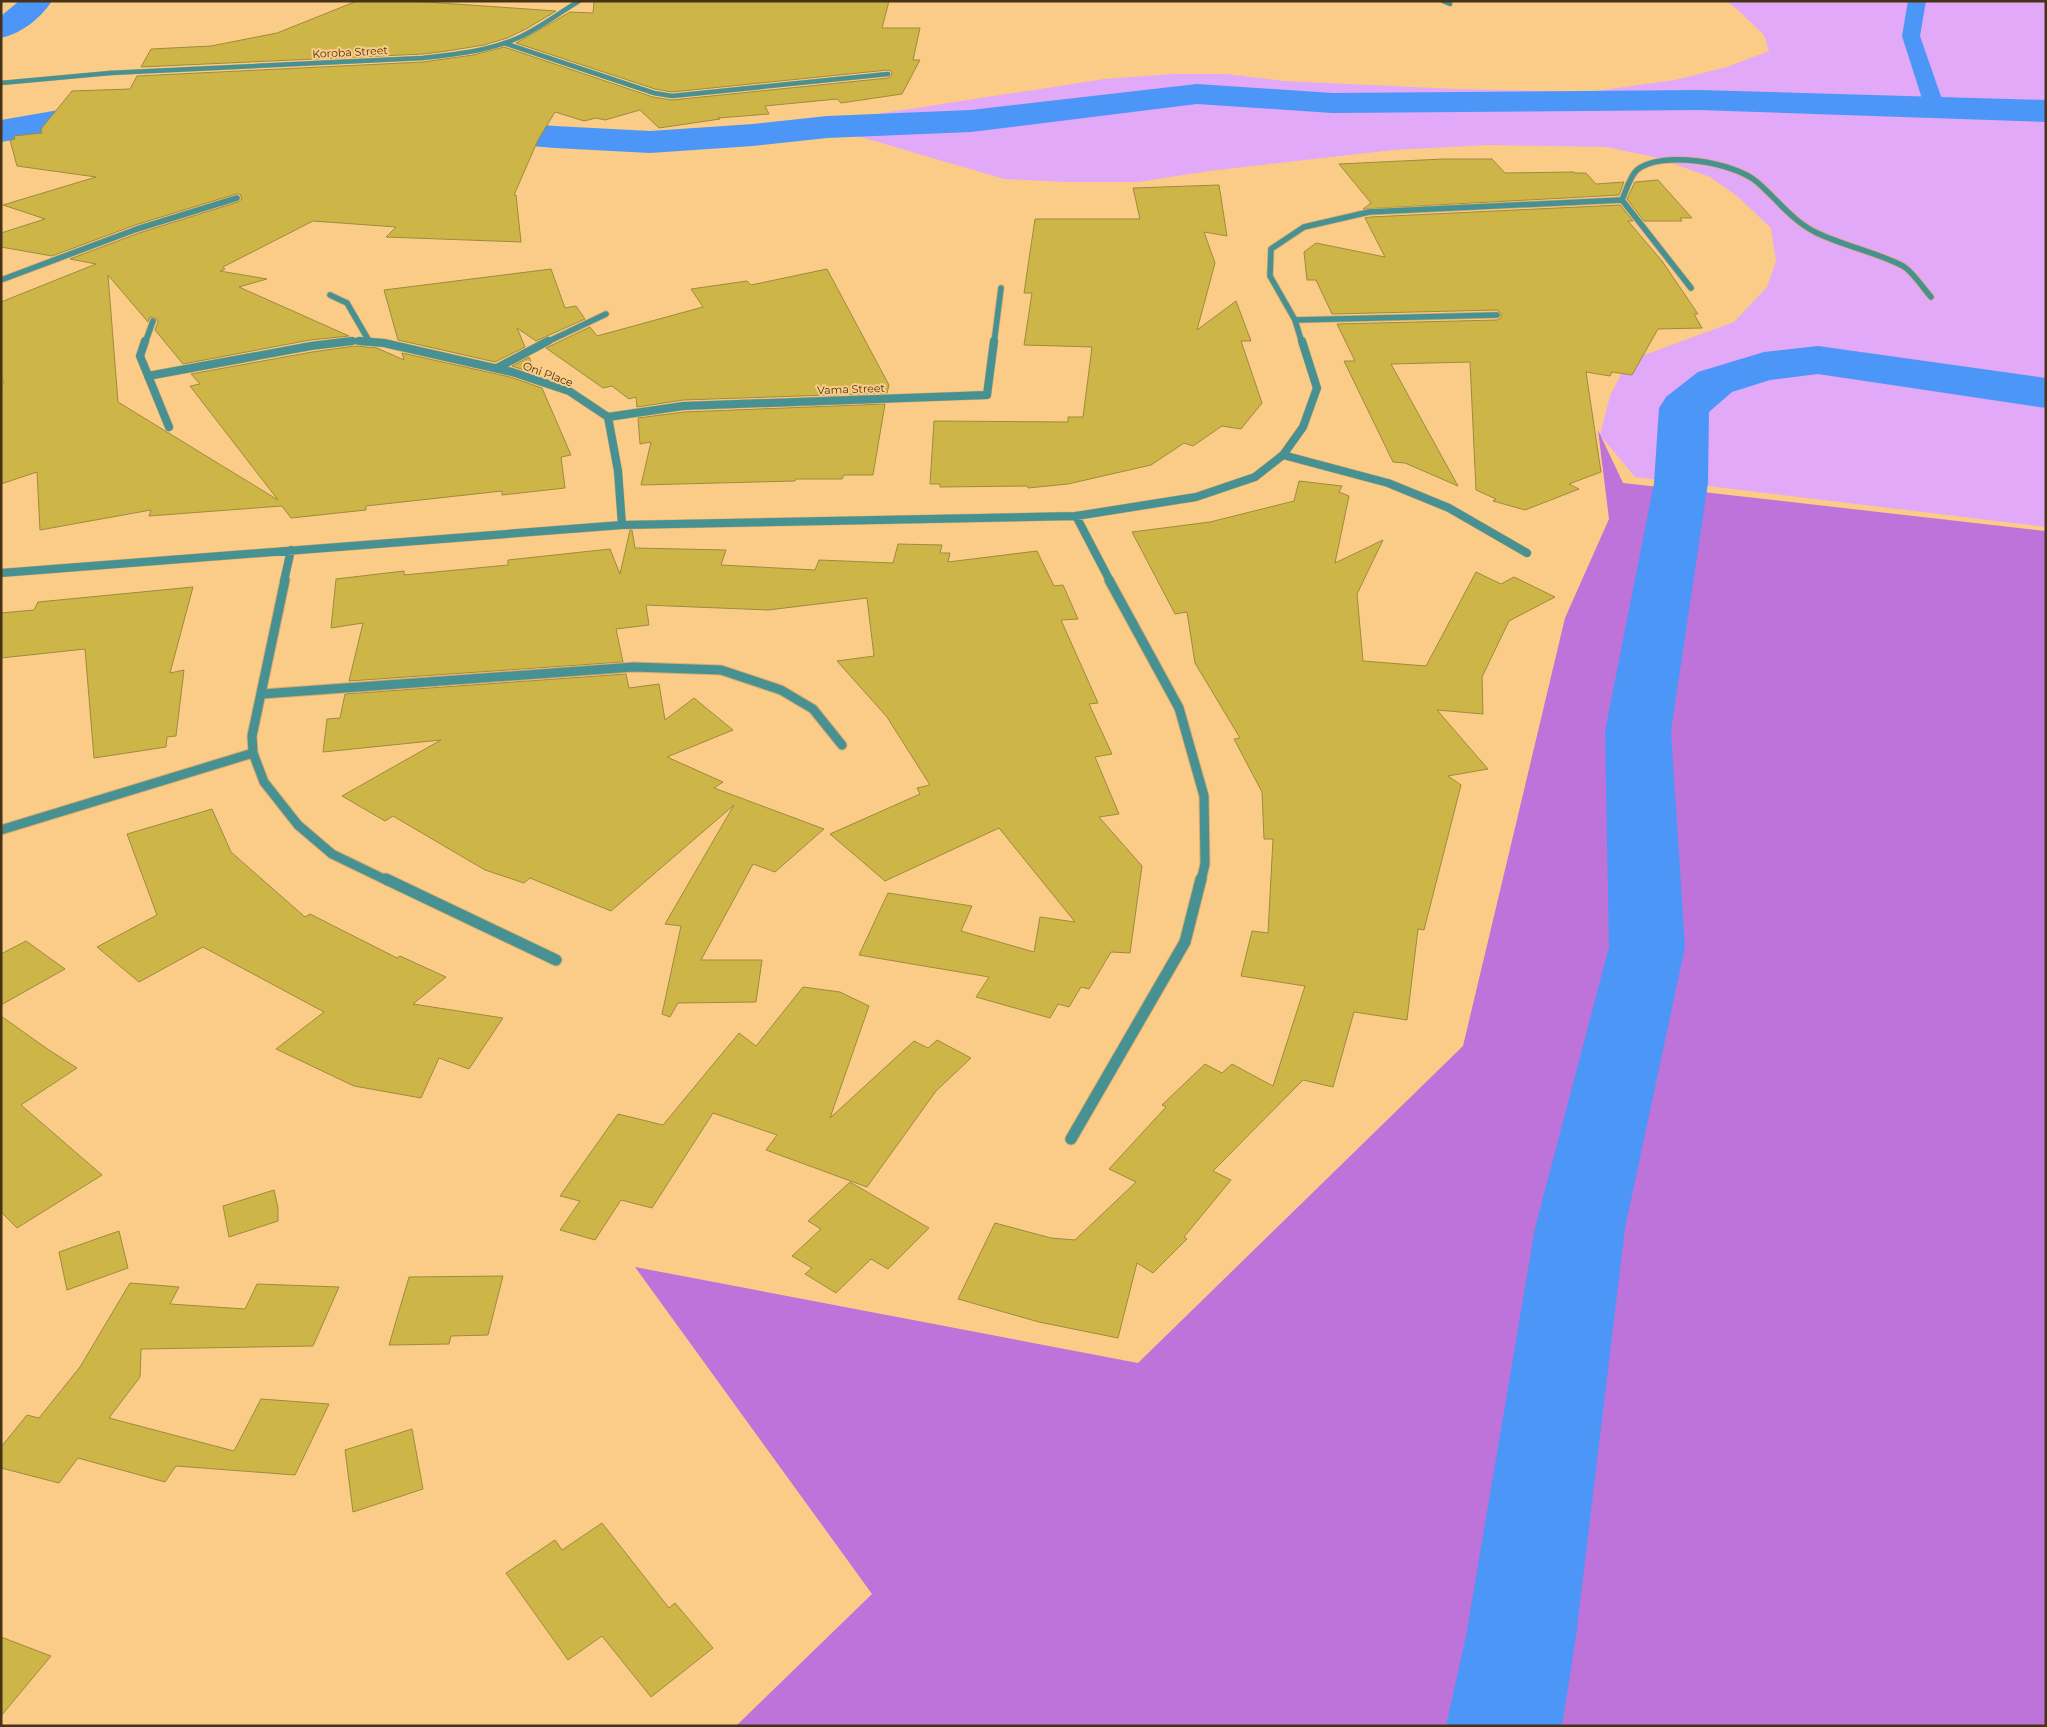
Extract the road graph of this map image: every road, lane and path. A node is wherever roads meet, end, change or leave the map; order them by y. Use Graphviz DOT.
graph roads {
  1 [pos="579,1"];
  2 [pos="1443,1"];
  3 [pos="1450,4"];
  4 [pos="504,43"];
  5 [pos="888,74"];
  6 [pos="1,83"];
  7 [pos="237,198"];
  8 [pos="1622,200"];
  9 [pos="1,280"];
  10 [pos="1001,288"];
  11 [pos="1691,288"];
  12 [pos="330,295"];
  13 [pos="1931,297"];
  14 [pos="606,314"];
  15 [pos="1497,315"];
  16 [pos="1295,320"];
  17 [pos="153,321"];
  18 [pos="368,341"];
  19 [pos="497,368"];
  20 [pos="148,376"];
  21 [pos="608,418"];
  22 [pos="169,427"];
  23 [pos="1283,455"];
  24 [pos="1076,516"];
  25 [pos="622,525"];
  26 [pos="292,550"];
  27 [pos="1527,553"];
  28 [pos="1,573"];
  29 [pos="262,694"];
  30 [pos="842,745"];
  31 [pos="253,753"];
  32 [pos="1,830"];
  33 [pos="556,960"];
  34 [pos="1071,1139"];
  1 -- 4 [label="street, Koroba Street"];
  2 -- 3 [label="street"];
  4 -- 5 [label="street"];
  4 -- 6 [label="street, Koroba Street"];
  7 -- 9 [label="street"];
  8 -- 11 [label="street"];
  8 -- 13 [label="street"];
  8 -- 16 [label="street"];
  10 -- 21 [label="street, Vama Street"];
  12 -- 18 [label="street"];
  14 -- 19 [label="street"];
  15 -- 16 [label="street"];
  16 -- 23 [label="street"];
  17 -- 20 [label="street"];
  18 -- 19 [label="street, Oni Place"];
  18 -- 20 [label="street, Oni Place"];
  19 -- 21 [label="street, Oni Place"];
  20 -- 22 [label="street"];
  21 -- 25 [label="street"];
  23 -- 24 [label="street"];
  23 -- 27 [label="street"];
  24 -- 25 [label="street"];
  24 -- 34 [label="street"];
  25 -- 26 [label="street"];
  26 -- 28 [label="street"];
  26 -- 29 [label="street"];
  29 -- 30 [label="street"];
  29 -- 31 [label="street"];
  31 -- 32 [label="street"];
  31 -- 33 [label="street"];
}
